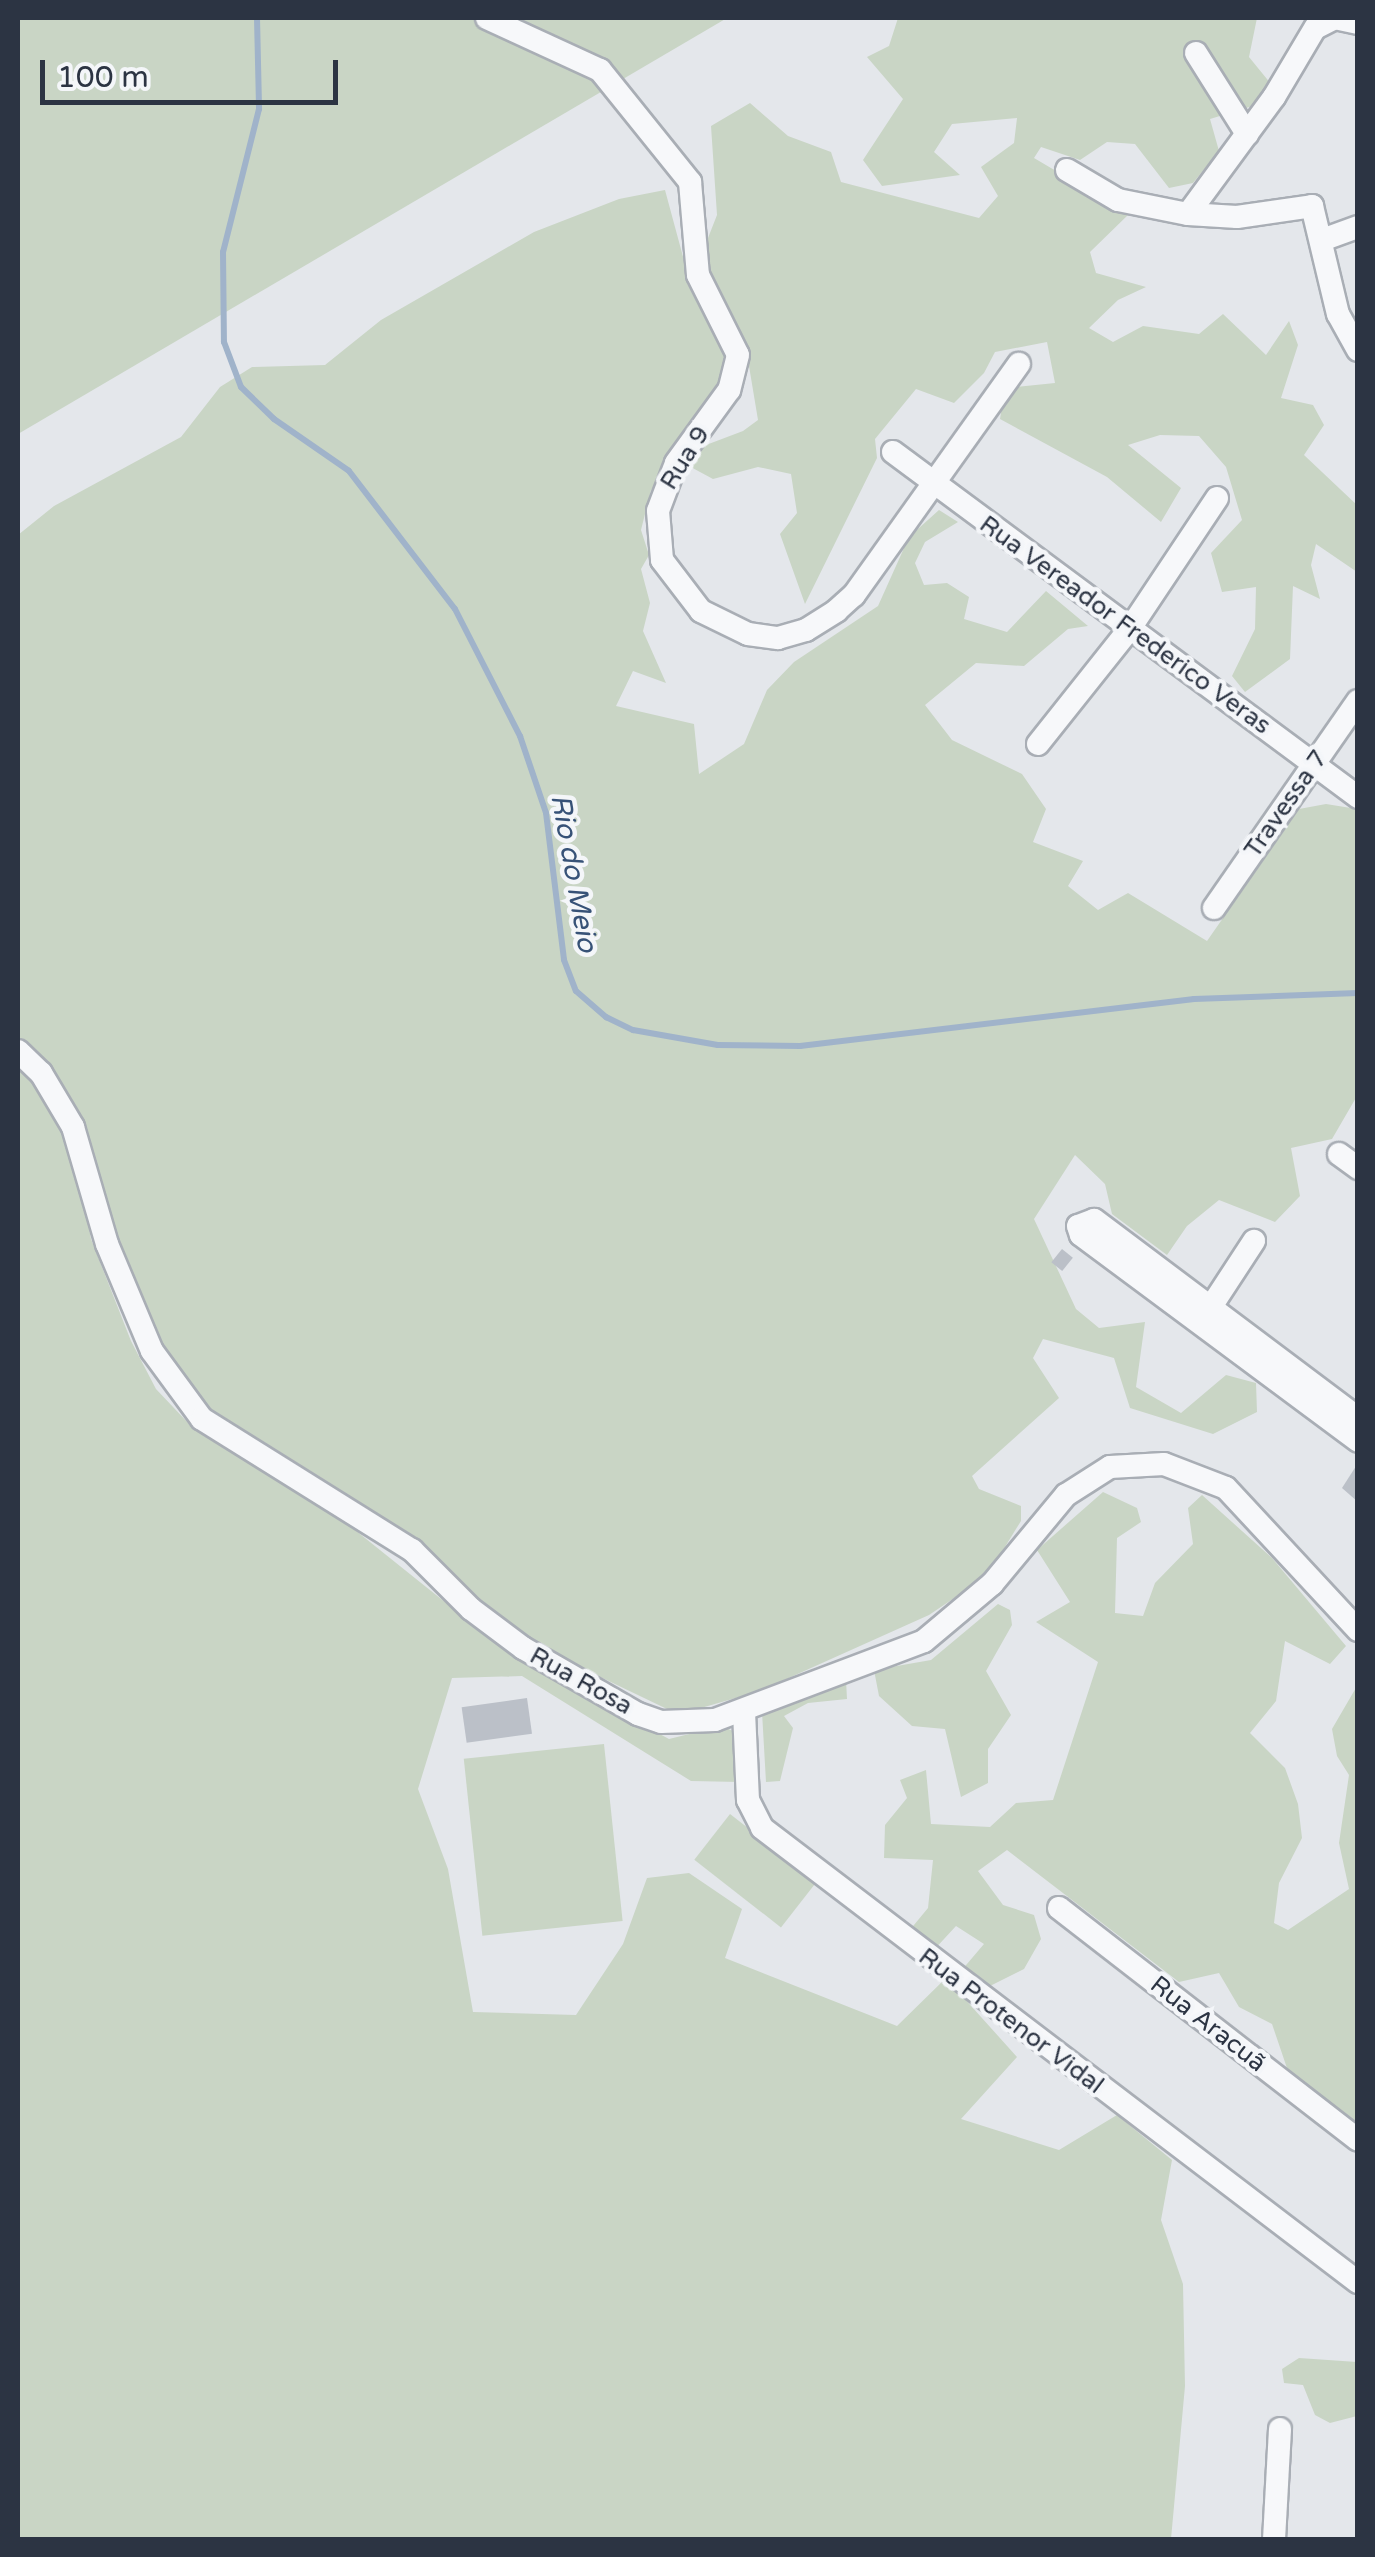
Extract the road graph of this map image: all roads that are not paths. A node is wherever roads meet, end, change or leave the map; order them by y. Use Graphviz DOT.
graph roads {
  1 [pos="487,18"];
  2 [pos="1323,19"];
  3 [pos="1358,23"];
  4 [pos="1196,53"];
  5 [pos="1247,134"];
  6 [pos="1066,170"];
  7 [pos="1188,214"];
  8 [pos="1358,227"];
  9 [pos="1322,240"];
  10 [pos="1358,350"];
  11 [pos="1019,364"];
  12 [pos="893,452"];
  13 [pos="933,484"];
  14 [pos="1217,498"];
  15 [pos="1131,628"];
  16 [pos="1358,701"];
  17 [pos="1038,744"];
  18 [pos="1314,764"];
  19 [pos="1358,797"];
  20 [pos="1214,908"];
  21 [pos="18,1051"];
  22 [pos="1254,1241"];
  23 [pos="1204,1318"];
  24 [pos="1358,1418"];
  25 [pos="1358,1440"];
  26 [pos="1358,1630"];
  27 [pos="744,1712"];
  28 [pos="1059,1908"];
  29 [pos="1358,2140"];
  30 [pos="1358,2282"];
  31 [pos="1280,2429"];
  32 [pos="1274,2540"];
  1 -- 13 [label="street, Rua 9"];
  2 -- 3 [label="street"];
  2 -- 5 [label="street"];
  4 -- 5 [label="street"];
  5 -- 7 [label="street"];
  6 -- 7 [label="street"];
  7 -- 9 [label="street"];
  8 -- 9 [label="street"];
  9 -- 10 [label="street"];
  11 -- 13 [label="street, Rua 9"];
  12 -- 13 [label="street, Rua Vereador Frederico Veras"];
  13 -- 15 [label="street, Rua Vereador Frederico Veras"];
  14 -- 15 [label="street"];
  15 -- 17 [label="street"];
  15 -- 18 [label="street, Rua Vereador Frederico Veras"];
  16 -- 18 [label="street, Travessa 7"];
  18 -- 19 [label="street, Rua Vereador Frederico Veras"];
  18 -- 20 [label="street, Travessa 7"];
  21 -- 27 [label="street, Rua Rosa"];
  22 -- 23 [label="street"];
  23 -- 23 [label="street"];
  23 -- 24 [label="street"];
  23 -- 25 [label="street"];
  26 -- 27 [label="street, Rua Rosa"];
  27 -- 30 [label="street, Rua Protenor Vidal"];
  28 -- 29 [label="street, Rua Aracuã"];
  31 -- 32 [label="street"];
}
